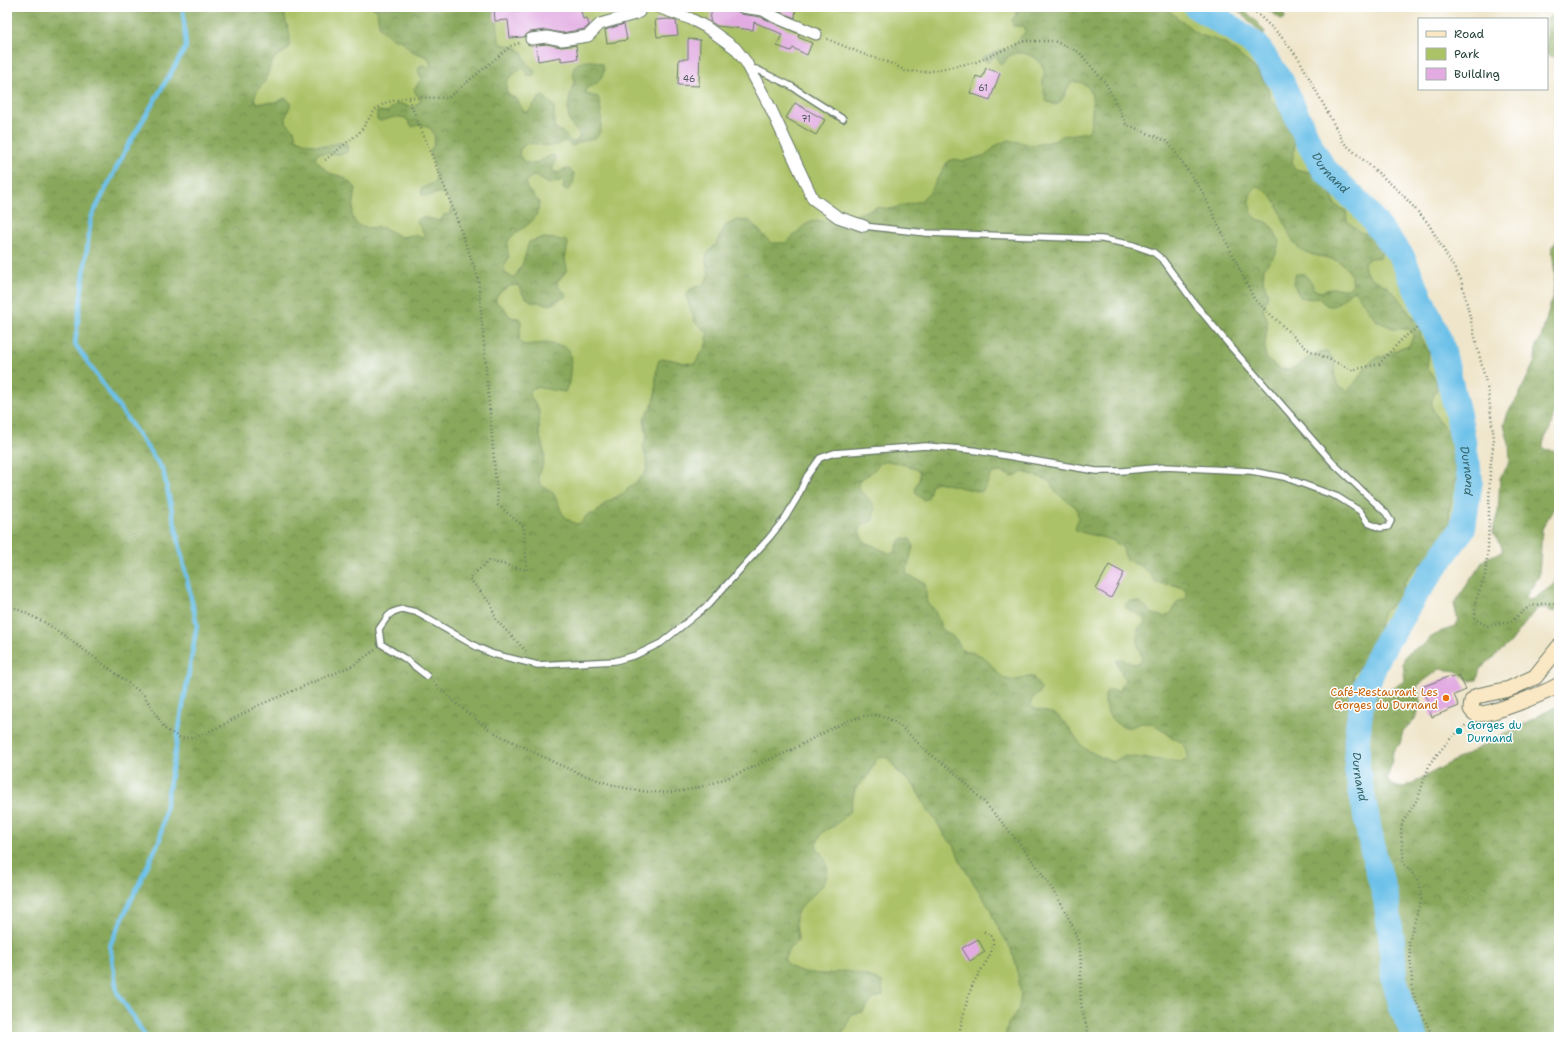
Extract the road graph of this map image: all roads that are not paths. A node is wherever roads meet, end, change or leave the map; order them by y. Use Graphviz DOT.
graph roads {
  1 [pos="642,7"];
  2 [pos="661,7"];
  3 [pos="742,7"];
  4 [pos="816,34"];
  5 [pos="532,39"];
  6 [pos="750,69"];
  7 [pos="843,119"];
  8 [pos="864,226"];
  9 [pos="1559,647"];
  10 [pos="427,676"];
  11 [pos="1559,685"];
  1 -- 5 [label="street"];
  2 -- 6 [label="street"];
  3 -- 4 [label="street"];
  6 -- 7 [label="lane"];
  6 -- 8 [label="street"];
  8 -- 10 [label="lane"];
  9 -- 11 [label="street"];
}
